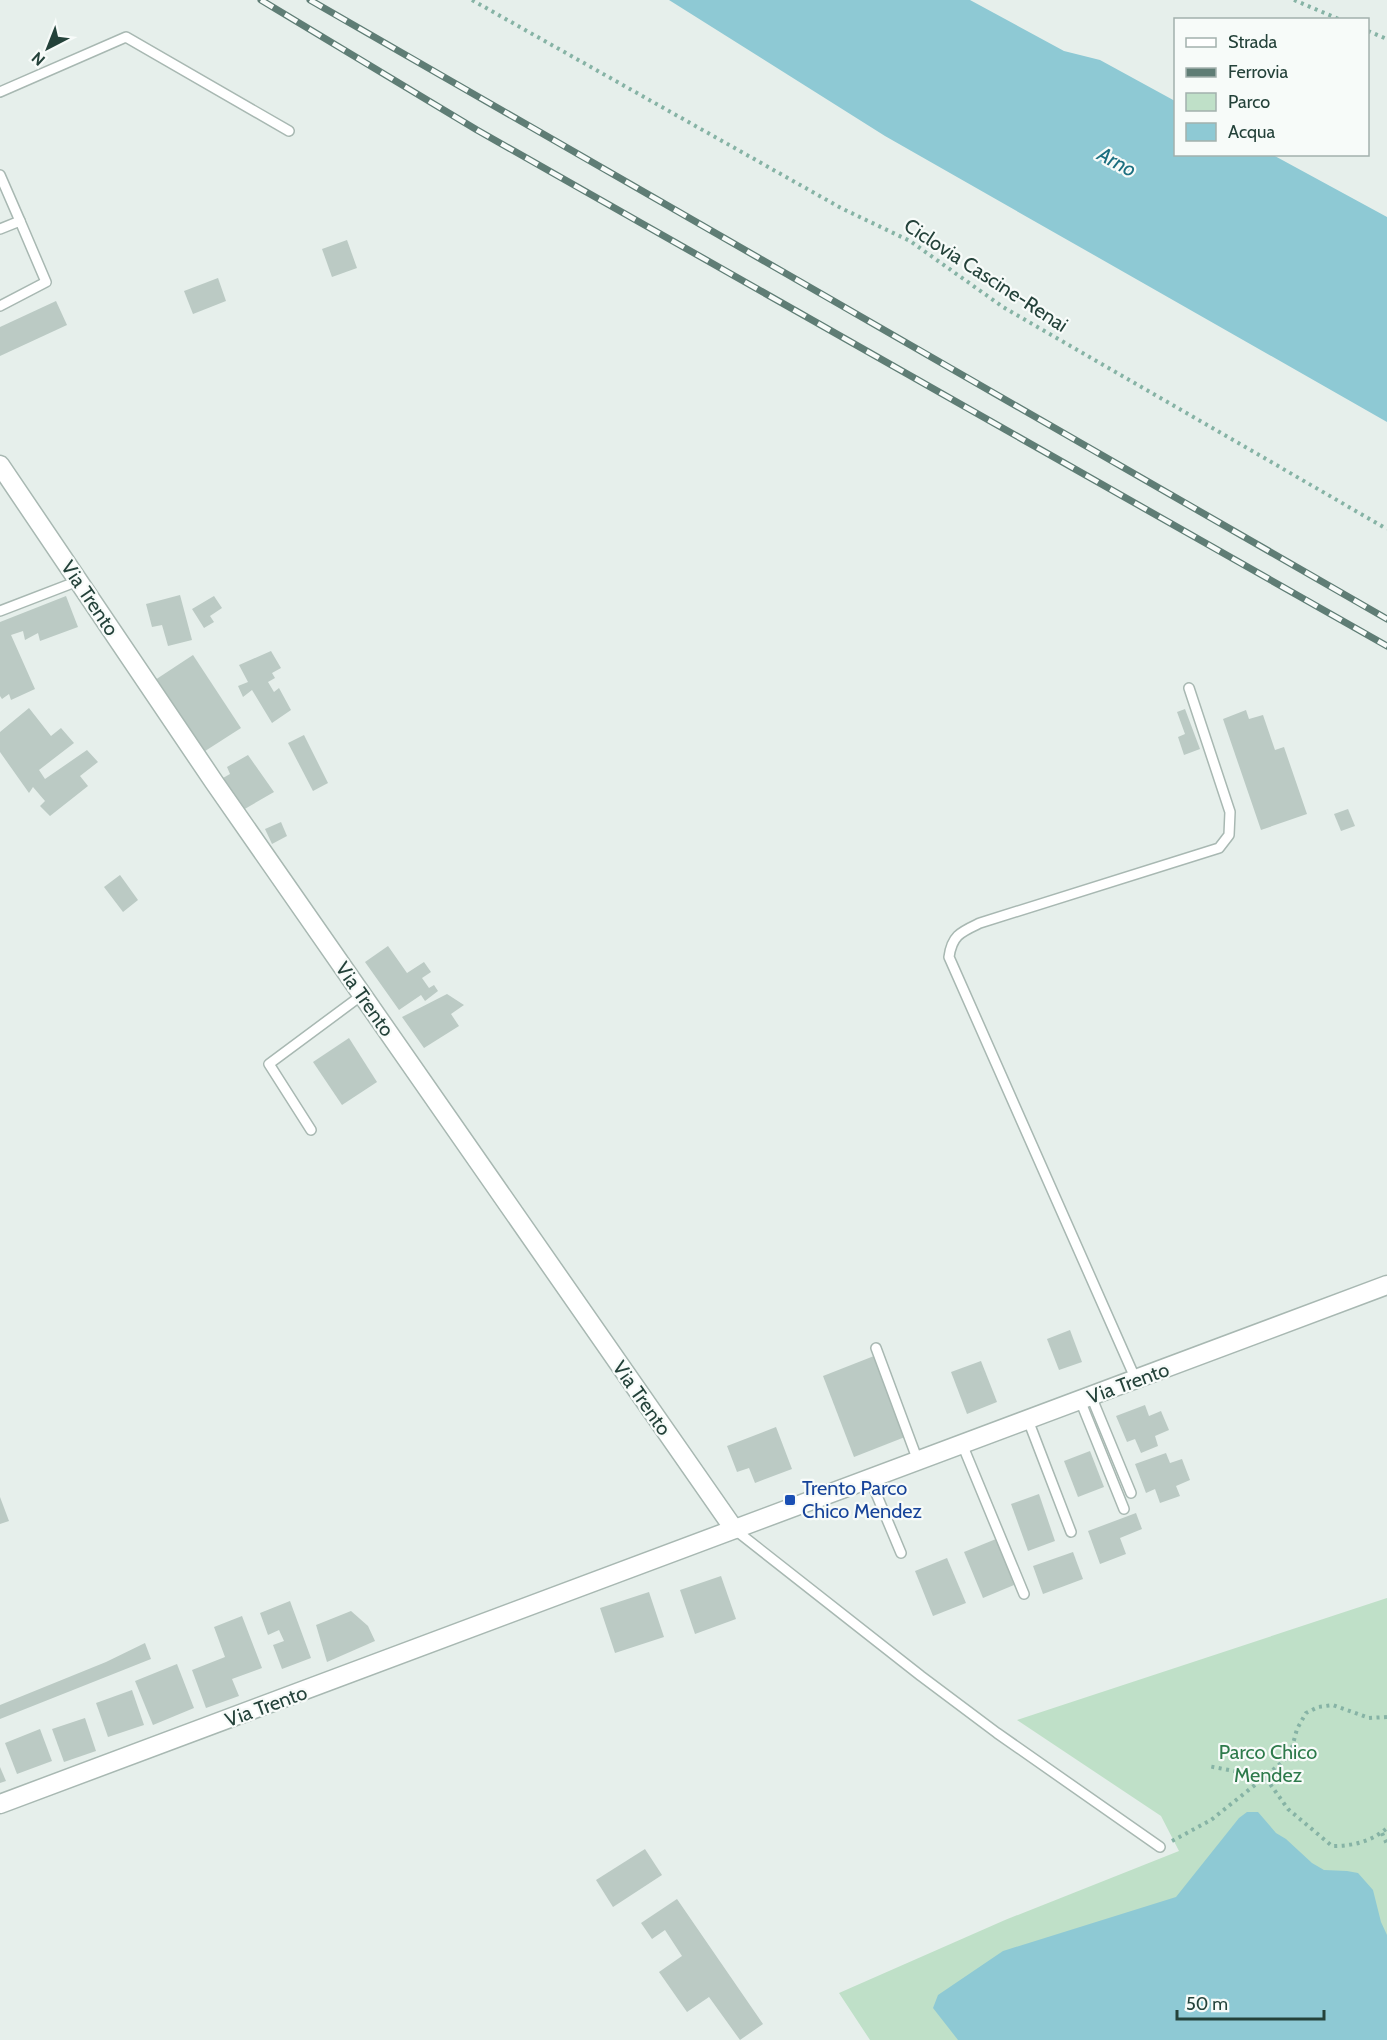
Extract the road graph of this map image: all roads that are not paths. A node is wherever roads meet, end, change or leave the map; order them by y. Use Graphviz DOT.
graph roads {
  1 [pos="0,92"];
  2 [pos="289,131"];
  3 [pos="0,175"];
  4 [pos="20,221"];
  5 [pos="0,229"];
  6 [pos="0,306"];
  7 [pos="0,465"];
  8 [pos="78,581"];
  9 [pos="0,612"];
  10 [pos="1189,688"];
  11 [pos="362,995"];
  12 [pos="311,1130"];
  13 [pos="1387,1285"];
  14 [pos="876,1348"];
  15 [pos="1136,1380"];
  16 [pos="1085,1398"];
  17 [pos="1028,1420"];
  18 [pos="962,1444"];
  19 [pos="918,1461"];
  20 [pos="870,1479"];
  21 [pos="1131,1493"];
  22 [pos="1124,1509"];
  23 [pos="734,1529"];
  24 [pos="1071,1532"];
  25 [pos="901,1552"];
  26 [pos="1024,1594"];
  27 [pos="0,1804"];
  28 [pos="1160,1846"];
  1 -- 2 [label="lane"];
  3 -- 4 [label="lane"];
  4 -- 5 [label="lane"];
  4 -- 6 [label="lane"];
  7 -- 8 [label="street, Via Trento"];
  8 -- 9 [label="lane"];
  8 -- 11 [label="street, Via Trento"];
  10 -- 15 [label="lane"];
  11 -- 12 [label="lane"];
  11 -- 23 [label="street, Via Trento"];
  13 -- 15 [label="street, Via Trento"];
  14 -- 19 [label="lane"];
  15 -- 16 [label="street, Via Trento"];
  16 -- 17 [label="street, Via Trento"];
  16 -- 21 [label="lane"];
  16 -- 22 [label="lane"];
  17 -- 18 [label="street, Via Trento"];
  17 -- 24 [label="lane"];
  18 -- 19 [label="street, Via Trento"];
  18 -- 26 [label="lane"];
  19 -- 20 [label="street, Via Trento"];
  20 -- 23 [label="street, Via Trento"];
  20 -- 25 [label="lane"];
  23 -- 27 [label="street, Via Trento"];
  23 -- 28 [label="lane"];
}
